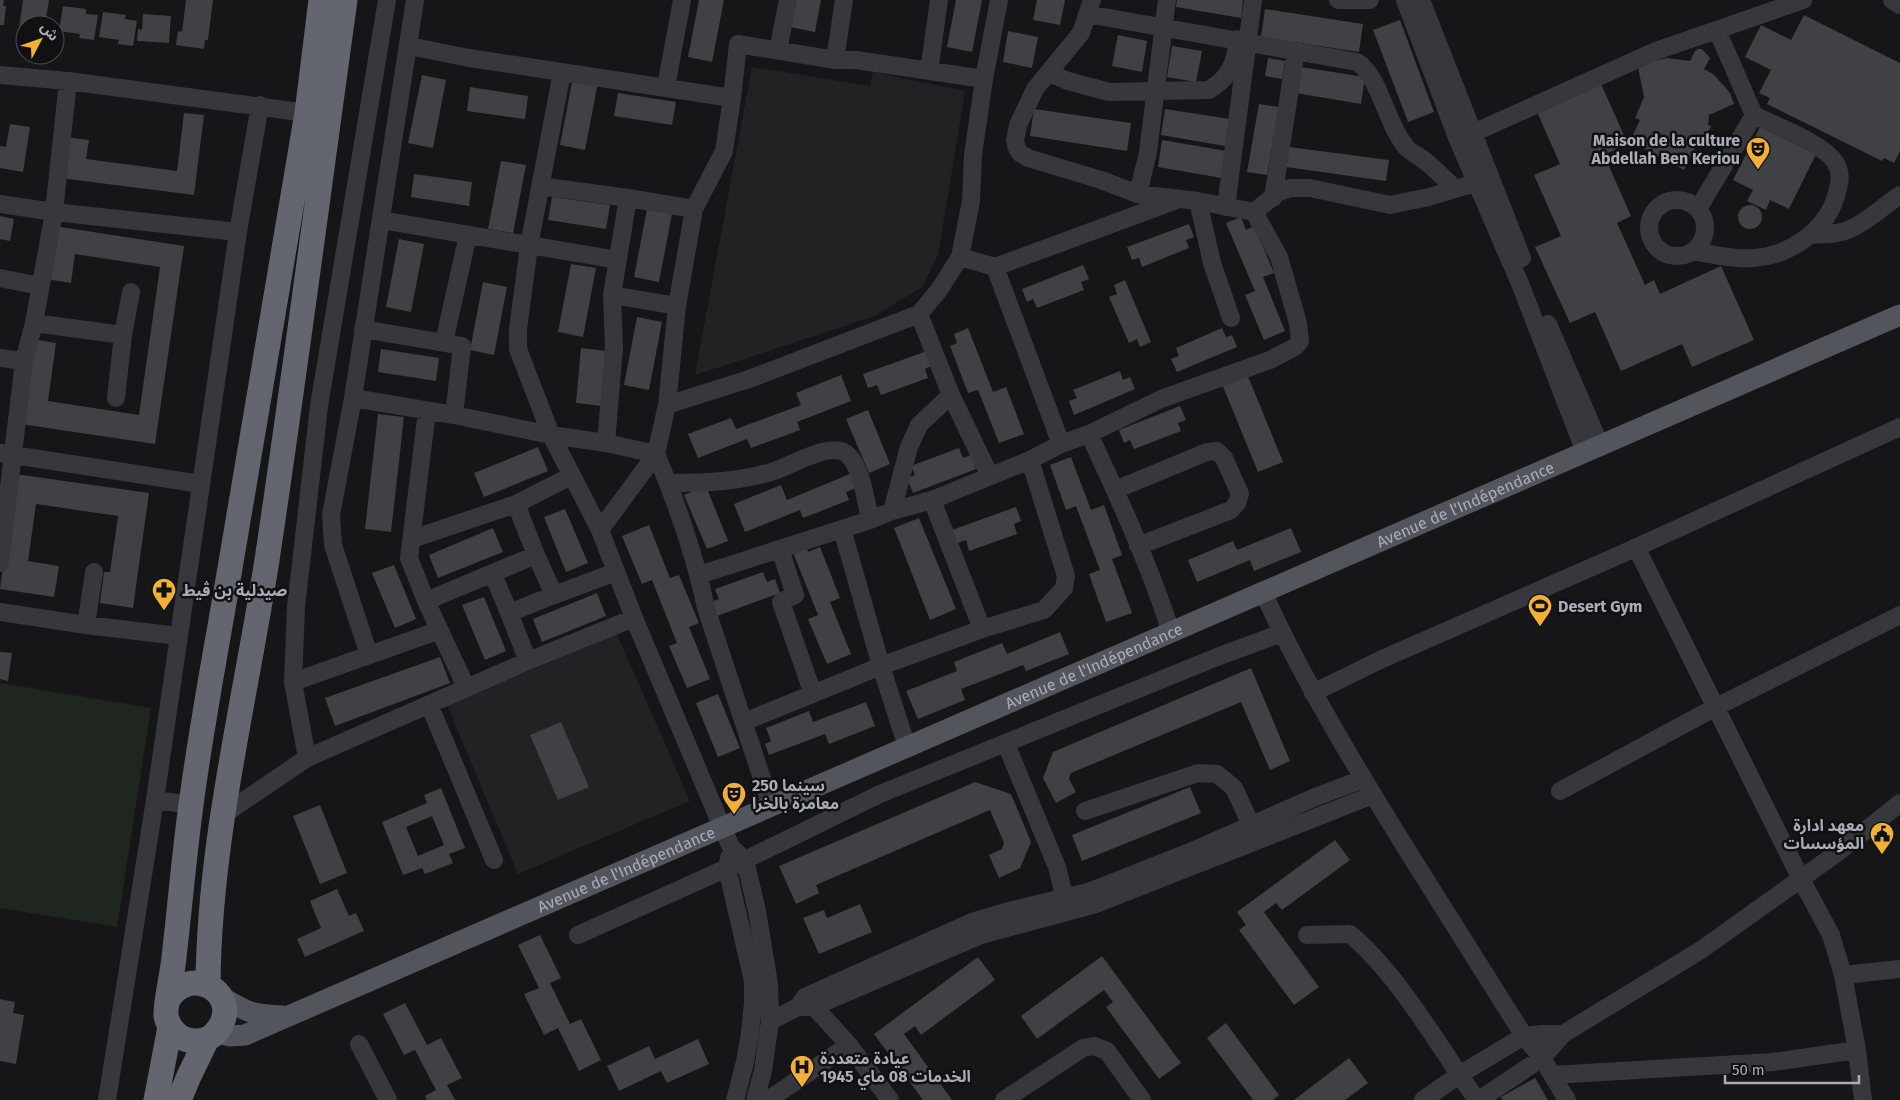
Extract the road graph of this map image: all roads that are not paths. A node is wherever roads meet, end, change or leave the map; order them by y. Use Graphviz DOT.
graph roads {
  1 [pos="321,0"];
  2 [pos="345,0"];
  3 [pos="387,0"];
  4 [pos="415,0"];
  5 [pos="682,0"];
  6 [pos="788,0"];
  7 [pos="844,0"];
  8 [pos="939,0"];
  9 [pos="999,0"];
  10 [pos="1167,0"];
  11 [pos="1253,0"];
  12 [pos="1405,0"];
  13 [pos="1421,0"];
  14 [pos="1803,0"];
  15 [pos="1892,0"];
  16 [pos="1900,5"];
  17 [pos="1090,7"];
  18 [pos="1164,28"];
  19 [pos="1717,30"];
  20 [pos="1243,40"];
  21 [pos="409,46"];
  22 [pos="1296,50"];
  23 [pos="778,51"];
  24 [pos="834,60"];
  25 [pos="929,70"];
  26 [pos="562,72"];
  27 [pos="1049,72"];
  28 [pos="0,75"];
  29 [pos="984,79"];
  30 [pos="68,81"];
  31 [pos="666,87"];
  32 [pos="1156,90"];
  33 [pos="732,98"];
  34 [pos="260,105"];
  35 [pos="307,113"];
  36 [pos="1754,115"];
  37 [pos="1473,133"];
  38 [pos="1475,183"];
  39 [pos="540,186"];
  40 [pos="1456,189"];
  41 [pos="1138,194"];
  42 [pos="1900,195"];
  43 [pos="628,198"];
  44 [pos="1273,198"];
  45 [pos="1178,200"];
  46 [pos="1198,201"];
  47 [pos="0,204"];
  48 [pos="1226,207"];
  49 [pos="694,209"];
  50 [pos="1698,209"];
  51 [pos="54,212"];
  52 [pos="1254,212"];
  53 [pos="381,220"];
  54 [pos="238,232"];
  55 [pos="468,235"];
  56 [pos="1810,235"];
  57 [pos="529,246"];
  58 [pos="1693,251"];
  59 [pos="960,257"];
  60 [pos="618,260"];
  61 [pos="995,267"];
  62 [pos="0,278"];
  63 [pos="40,286"];
  64 [pos="131,292"];
  65 [pos="612,295"];
  66 [pos="677,306"];
  67 [pos="919,314"];
  68 [pos="1900,315"];
  69 [pos="1231,318"];
  70 [pos="34,324"];
  71 [pos="363,329"];
  72 [pos="123,335"];
  73 [pos="444,342"];
  74 [pos="0,358"];
  75 [pos="24,362"];
  76 [pos="951,395"];
  77 [pos="116,398"];
  78 [pos="353,398"];
  79 [pos="667,405"];
  80 [pos="427,411"];
  81 [pos="454,415"];
  82 [pos="1900,427"];
  83 [pos="1089,434"];
  84 [pos="551,435"];
  85 [pos="606,443"];
  86 [pos="1061,444"];
  87 [pos="1592,449"];
  88 [pos="7,454"];
  89 [pos="656,454"];
  90 [pos="1030,460"];
  91 [pos="572,476"];
  92 [pos="990,476"];
  93 [pos="668,483"];
  94 [pos="201,484"];
  95 [pos="1115,490"];
  96 [pos="932,500"];
  97 [pos="516,504"];
  98 [pos="892,511"];
  99 [pos="870,520"];
  100 [pos="842,529"];
  101 [pos="600,530"];
  102 [pos="412,539"];
  103 [pos="1138,546"];
  104 [pos="1636,547"];
  105 [pos="780,549"];
  106 [pos="536,555"];
  107 [pos="0,563"];
  108 [pos="94,572"];
  109 [pos="616,572"];
  110 [pos="493,574"];
  111 [pos="699,575"];
  112 [pos="1263,592"];
  113 [pos="554,595"];
  114 [pos="426,602"];
  115 [pos="0,612"];
  116 [pos="508,613"];
  117 [pos="1900,615"];
  118 [pos="634,618"];
  119 [pos="86,625"];
  120 [pos="440,630"];
  121 [pos="982,630"];
  122 [pos="1171,632"];
  123 [pos="1282,633"];
  124 [pos="179,636"];
  125 [pos="369,655"];
  126 [pos="528,661"];
  127 [pos="881,666"];
  128 [pos="293,682"];
  129 [pos="466,687"];
  130 [pos="1313,693"];
  131 [pos="813,694"];
  132 [pos="429,704"];
  133 [pos="1716,707"];
  134 [pos="744,722"];
  135 [pos="1006,744"];
  136 [pos="907,747"];
  137 [pos="307,758"];
  138 [pos="1363,779"];
  139 [pos="1560,791"];
  140 [pos="1373,795"];
  141 [pos="155,800"];
  142 [pos="1900,803"];
  143 [pos="191,805"];
  144 [pos="771,806"];
  145 [pos="1085,811"];
  146 [pos="223,815"];
  147 [pos="1251,825"];
  148 [pos="722,827"];
  149 [pos="731,847"];
  150 [pos="494,860"];
  151 [pos="745,860"];
  152 [pos="727,868"];
  153 [pos="1801,879"];
  154 [pos="1065,899"];
  155 [pos="578,934"];
  156 [pos="1307,935"];
  157 [pos="1900,969"];
  158 [pos="1843,975"];
  159 [pos="761,981"];
  160 [pos="214,990"];
  161 [pos="168,1000"];
  162 [pos="805,1003"];
  163 [pos="288,1016"];
  164 [pos="770,1021"];
  165 [pos="170,1027"];
  166 [pos="1564,1034"];
  167 [pos="212,1036"];
  168 [pos="1524,1036"];
  169 [pos="359,1044"];
  170 [pos="849,1045"];
  171 [pos="1857,1050"];
  172 [pos="1542,1058"];
  173 [pos="1459,1075"];
  174 [pos="1552,1075"];
  175 [pos="107,1100"];
  176 [pos="156,1100"];
  177 [pos="179,1100"];
  178 [pos="388,1100"];
  179 [pos="735,1100"];
  180 [pos="755,1100"];
  181 [pos="768,1100"];
  182 [pos="890,1100"];
  183 [pos="1004,1100"];
  184 [pos="1142,1100"];
  185 [pos="1423,1100"];
  186 [pos="1478,1100"];
  187 [pos="1567,1100"];
  188 [pos="1862,1100"];
  1 -- 35 [label="highway"];
  2 -- 146 [label="highway"];
  3 -- 128 [label="street"];
  4 -- 21 [label="street"];
  5 -- 31 [label="street"];
  6 -- 23 [label="street"];
  7 -- 24 [label="street"];
  8 -- 25 [label="street"];
  9 -- 29 [label="street"];
  10 -- 18 [label="street"];
  11 -- 20 [label="street"];
  12 -- 38 [label="street"];
  13 -- 37 [label="street"];
  14 -- 19 [label="street"];
  15 -- 16 [label="street"];
  17 -- 18 [label="street"];
  17 -- 27 [label="street"];
  18 -- 20 [label="street"];
  18 -- 32 [label="street"];
  19 -- 36 [label="street"];
  19 -- 37 [label="street"];
  20 -- 22 [label="street"];
  20 -- 32 [label="street"];
  20 -- 48 [label="street"];
  21 -- 26 [label="street"];
  21 -- 53 [label="street"];
  22 -- 40 [label="street"];
  22 -- 44 [label="street"];
  23 -- 24 [label="street"];
  23 -- 33 [label="street"];
  24 -- 25 [label="street"];
  25 -- 29 [label="street"];
  26 -- 31 [label="street"];
  26 -- 39 [label="street"];
  27 -- 32 [label="street"];
  27 -- 41 [label="street"];
  28 -- 30 [label="street"];
  29 -- 59 [label="street"];
  30 -- 34 [label="street"];
  30 -- 51 [label="street"];
  31 -- 33 [label="street"];
  32 -- 41 [label="street"];
  33 -- 49 [label="street"];
  34 -- 35 [label="street"];
  34 -- 54 [label="street"];
  35 -- 143 [label="highway"];
  36 -- 50 [label="street"];
  36 -- 56 [label="street"];
  37 -- 87 [label="street"];
  38 -- 40 [label="street"];
  38 -- 87 [label="street"];
  39 -- 43 [label="street"];
  39 -- 57 [label="street"];
  40 -- 44 [label="street"];
  41 -- 45 [label="street"];
  42 -- 56 [label="street"];
  43 -- 49 [label="street"];
  43 -- 60 [label="street"];
  44 -- 52 [label="street"];
  45 -- 46 [label="street"];
  45 -- 61 [label="street"];
  46 -- 48 [label="street"];
  46 -- 69 [label="street"];
  47 -- 51 [label="street"];
  48 -- 52 [label="street"];
  49 -- 66 [label="street"];
  50 -- 58 [label="street"];
  50 -- 58 [label="street"];
  51 -- 54 [label="street"];
  51 -- 63 [label="street"];
  52 -- 83 [label="street"];
  53 -- 55 [label="street"];
  53 -- 71 [label="street"];
  54 -- 94 [label="street"];
  55 -- 57 [label="street"];
  55 -- 73 [label="street"];
  56 -- 58 [label="street"];
  57 -- 60 [label="street"];
  57 -- 84 [label="street"];
  59 -- 61 [label="street"];
  59 -- 67 [label="street"];
  60 -- 65 [label="street"];
  61 -- 86 [label="street"];
  62 -- 63 [label="street"];
  63 -- 70 [label="street"];
  64 -- 72 [label="street"];
  65 -- 66 [label="street"];
  65 -- 85 [label="street"];
  66 -- 79 [label="street"];
  67 -- 76 [label="street"];
  67 -- 79 [label="street"];
  68 -- 87 [label="main road, Avenue de l'Indépendance"];
  70 -- 72 [label="street"];
  70 -- 75 [label="street"];
  71 -- 73 [label="street"];
  71 -- 78 [label="street"];
  72 -- 77 [label="street"];
  73 -- 81 [label="street"];
  74 -- 75 [label="street"];
  75 -- 88 [label="street"];
  76 -- 92 [label="street"];
  76 -- 98 [label="street"];
  78 -- 80 [label="street"];
  78 -- 125 [label="street"];
  79 -- 89 [label="street"];
  80 -- 81 [label="street"];
  80 -- 102 [label="street"];
  81 -- 84 [label="street"];
  82 -- 104 [label="street"];
  83 -- 86 [label="street"];
  83 -- 95 [label="street"];
  84 -- 85 [label="street"];
  84 -- 91 [label="street"];
  85 -- 89 [label="street"];
  86 -- 90 [label="street"];
  87 -- 112 [label="main road, Avenue de l'Indépendance"];
  88 -- 94 [label="street"];
  88 -- 107 [label="street"];
  89 -- 93 [label="street"];
  89 -- 101 [label="street"];
  90 -- 92 [label="street"];
  90 -- 121 [label="street"];
  91 -- 97 [label="street"];
  91 -- 101 [label="street"];
  92 -- 96 [label="street"];
  93 -- 99 [label="street"];
  93 -- 111 [label="street"];
  94 -- 124 [label="street"];
  95 -- 103 [label="street"];
  95 -- 103 [label="street"];
  96 -- 98 [label="street"];
  96 -- 121 [label="street"];
  97 -- 102 [label="street"];
  97 -- 106 [label="street"];
  98 -- 99 [label="street"];
  99 -- 100 [label="street"];
  100 -- 105 [label="street"];
  100 -- 127 [label="street"];
  101 -- 109 [label="street"];
  102 -- 114 [label="street"];
  103 -- 122 [label="street"];
  104 -- 130 [label="street"];
  104 -- 133 [label="street"];
  105 -- 111 [label="street"];
  105 -- 131 [label="street"];
  106 -- 110 [label="street"];
  106 -- 113 [label="street"];
  108 -- 119 [label="street"];
  109 -- 113 [label="street"];
  109 -- 118 [label="street"];
  110 -- 114 [label="street"];
  110 -- 116 [label="street"];
  111 -- 134 [label="street"];
  112 -- 122 [label="main road, Avenue de l'Indépendance"];
  112 -- 123 [label="street"];
  113 -- 116 [label="street"];
  114 -- 120 [label="street"];
  115 -- 119 [label="street"];
  116 -- 126 [label="street"];
  117 -- 133 [label="street"];
  118 -- 126 [label="street"];
  118 -- 148 [label="street"];
  119 -- 124 [label="street"];
  120 -- 125 [label="street"];
  120 -- 129 [label="street"];
  121 -- 127 [label="street"];
  122 -- 136 [label="main road, Avenue de l'Indépendance"];
  123 -- 130 [label="street"];
  123 -- 135 [label="street"];
  124 -- 141 [label="street"];
  125 -- 128 [label="street"];
  126 -- 129 [label="street"];
  127 -- 131 [label="street"];
  127 -- 136 [label="street"];
  128 -- 137 [label="street"];
  129 -- 132 [label="street"];
  130 -- 138 [label="street"];
  131 -- 134 [label="street"];
  132 -- 137 [label="street"];
  132 -- 150 [label="street"];
  133 -- 139 [label="street"];
  133 -- 153 [label="street"];
  134 -- 144 [label="street"];
  135 -- 151 [label="street"];
  135 -- 154 [label="street"];
  136 -- 144 [label="main road, Avenue de l'Indépendance"];
  137 -- 146 [label="street"];
  138 -- 140 [label="street"];
  138 -- 147 [label="street"];
  140 -- 162 [label="street"];
  140 -- 168 [label="street"];
  141 -- 143 [label="street"];
  141 -- 175 [label="street"];
  142 -- 153 [label="street"];
  143 -- 161 [label="highway"];
  144 -- 148 [label="main road, Avenue de l'Indépendance"];
  145 -- 147 [label="street"];
  146 -- 160 [label="highway"];
  147 -- 154 [label="street"];
  148 -- 149 [label="street"];
  148 -- 163 [label="main road, Avenue de l'Indépendance"];
  149 -- 151 [label="street"];
  149 -- 152 [label="street"];
  151 -- 152 [label="street"];
  151 -- 159 [label="street"];
  152 -- 155 [label="street"];
  152 -- 159 [label="street"];
  153 -- 158 [label="street"];
  153 -- 166 [label="street"];
  154 -- 162 [label="street"];
  156 -- 173 [label="street"];
  157 -- 158 [label="street"];
  158 -- 171 [label="street"];
  159 -- 164 [label="street"];
  159 -- 179 [label="street"];
  160 -- 161 [label="highway"];
  160 -- 163 [label="main road"];
  160 -- 167 [label="highway"];
  161 -- 165 [label="highway"];
  162 -- 164 [label="street"];
  162 -- 170 [label="street"];
  163 -- 167 [label="main road, Avenue de l'Indépendance"];
  164 -- 180 [label="street"];
  165 -- 167 [label="highway"];
  165 -- 176 [label="highway"];
  166 -- 168 [label="street"];
  166 -- 172 [label="street"];
  167 -- 177 [label="highway"];
  168 -- 172 [label="street"];
  168 -- 173 [label="street"];
  169 -- 178 [label="street"];
  170 -- 181 [label="street"];
  170 -- 182 [label="street"];
  171 -- 174 [label="street"];
  171 -- 188 [label="street"];
  172 -- 174 [label="street"];
  172 -- 186 [label="street"];
  173 -- 185 [label="street"];
  173 -- 186 [label="street"];
  174 -- 187 [label="street"];
  183 -- 184 [label="street"];
}
